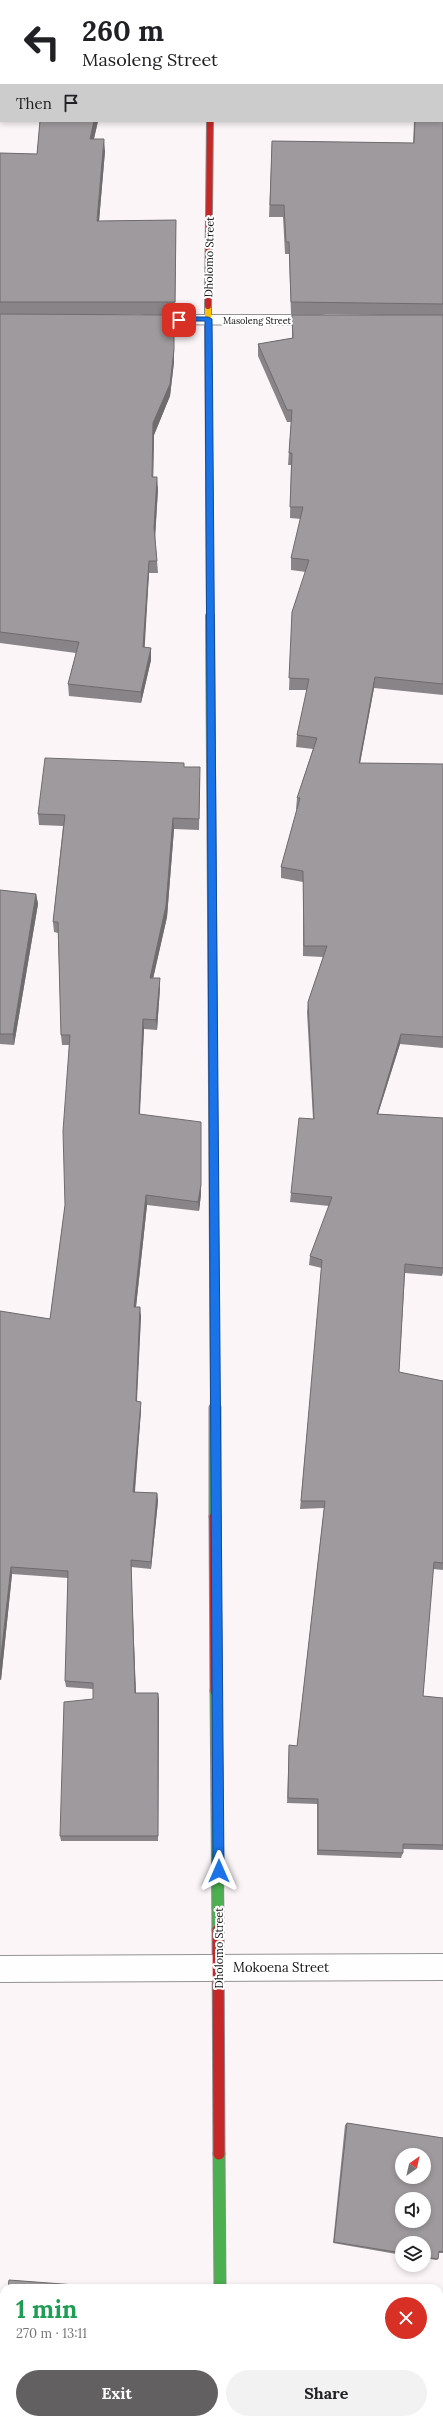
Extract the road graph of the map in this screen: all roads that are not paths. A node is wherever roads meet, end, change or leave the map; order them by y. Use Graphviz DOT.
graph roads {
  1 [pos="210,122"];
  2 [pos="208,319"];
  3 [pos="131,320"];
  4 [pos="334,320"];
  5 [pos="219,1967"];
  6 [pos="443,1967"];
  7 [pos="0,1969"];
  8 [pos="220,2284"];
  1 -- 2 [label="street, Dholomo Street"];
  2 -- 3 [label="street, Masoleng Street"];
  2 -- 4 [label="street, Masoleng Street"];
  2 -- 5 [label="street, Dholomo Street"];
  5 -- 6 [label="street, Mokoena Street"];
  5 -- 7 [label="street, Mokoena Street"];
  5 -- 8 [label="street, Dholomo Street"];
}
